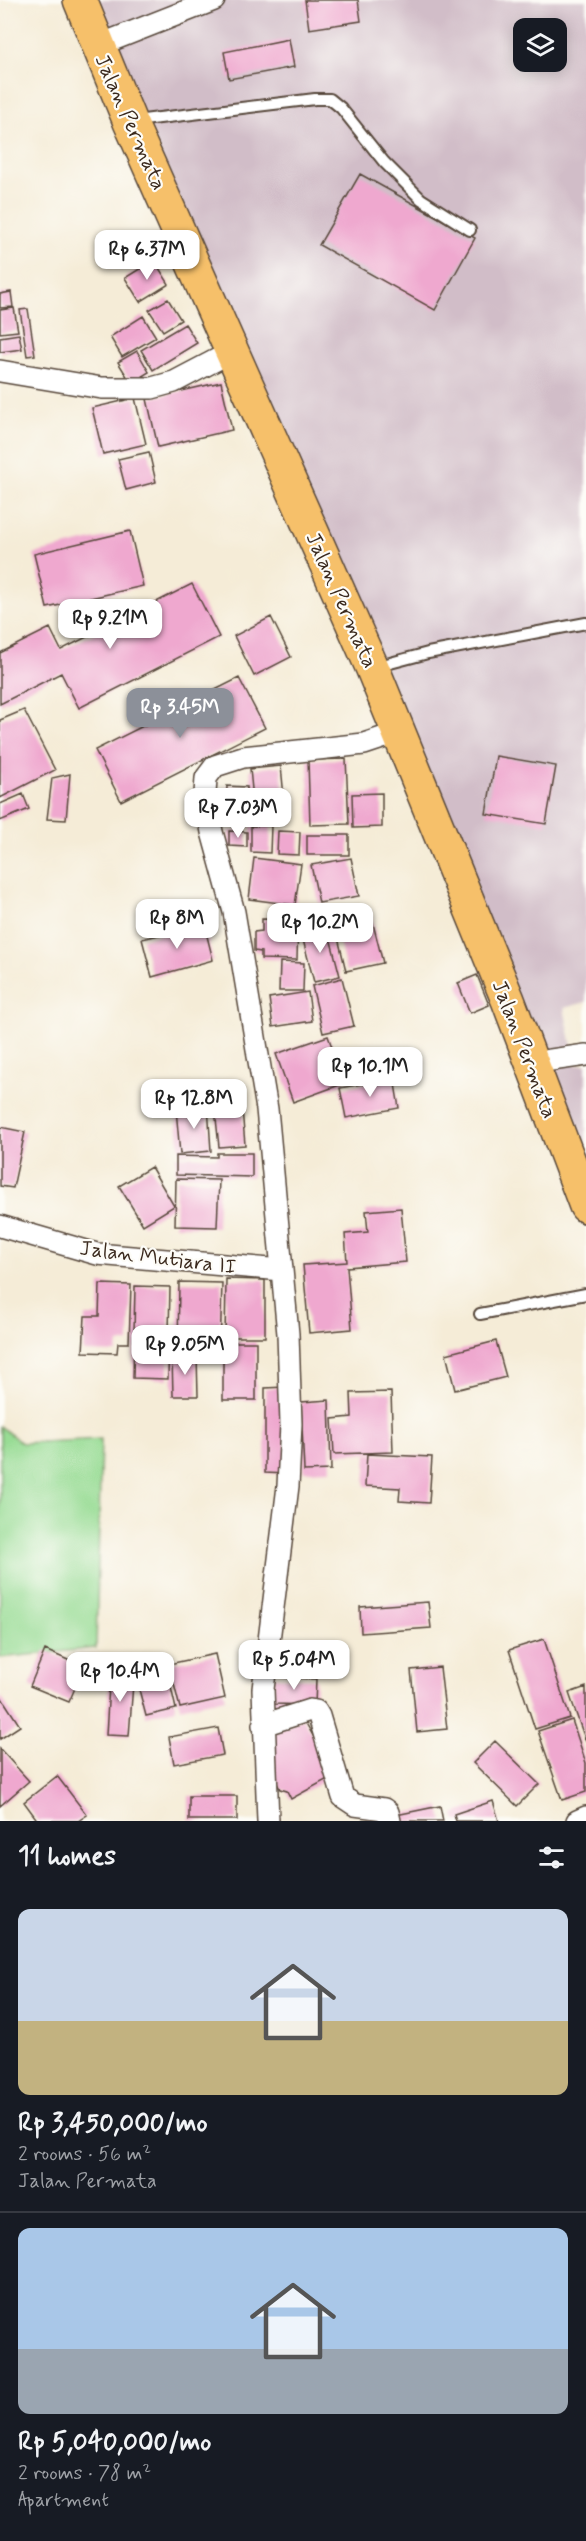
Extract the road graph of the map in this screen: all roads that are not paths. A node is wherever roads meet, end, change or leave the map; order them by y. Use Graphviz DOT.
graph roads {
  1 [pos="80,0"];
  2 [pos="214,0"];
  3 [pos="98,46"];
  4 [pos="130,122"];
  5 [pos="470,230"];
  6 [pos="233,351"];
  7 [pos="0,371"];
  8 [pos="586,623"];
  9 [pos="372,668"];
  10 [pos="397,733"];
  11 [pos="586,1055"];
  12 [pos="530,1063"];
  13 [pos="576,1154"];
  14 [pos="586,1206"];
  15 [pos="0,1226"];
  16 [pos="282,1270"];
  17 [pos="586,1294"];
  18 [pos="480,1314"];
  19 [pos="263,1725"];
  20 [pos="586,1817"];
  21 [pos="268,1821"];
  22 [pos="390,1821"];
  23 [pos="577,1821"];
  1 -- 3 [label="main road, Jalan Permata"];
  2 -- 3 [label="street"];
  3 -- 4 [label="main road, Jalan Permata"];
  4 -- 5 [label="lane"];
  4 -- 6 [label="main road, Jalan Permata"];
  6 -- 7 [label="street"];
  6 -- 9 [label="main road, Jalan Permata"];
  8 -- 9 [label="lane"];
  9 -- 10 [label="main road, Jalan Permata"];
  10 -- 12 [label="main road, Jalan Permata"];
  10 -- 16 [label="street"];
  11 -- 12 [label="street"];
  12 -- 13 [label="main road, Jalan Permata"];
  13 -- 14 [label="main road, Jalan Permata"];
  15 -- 16 [label="street, Jalan Mutiara II"];
  16 -- 19 [label="street"];
  17 -- 18 [label="lane"];
  19 -- 21 [label="street"];
  19 -- 22 [label="street"];
  20 -- 23 [label="street"];
}
